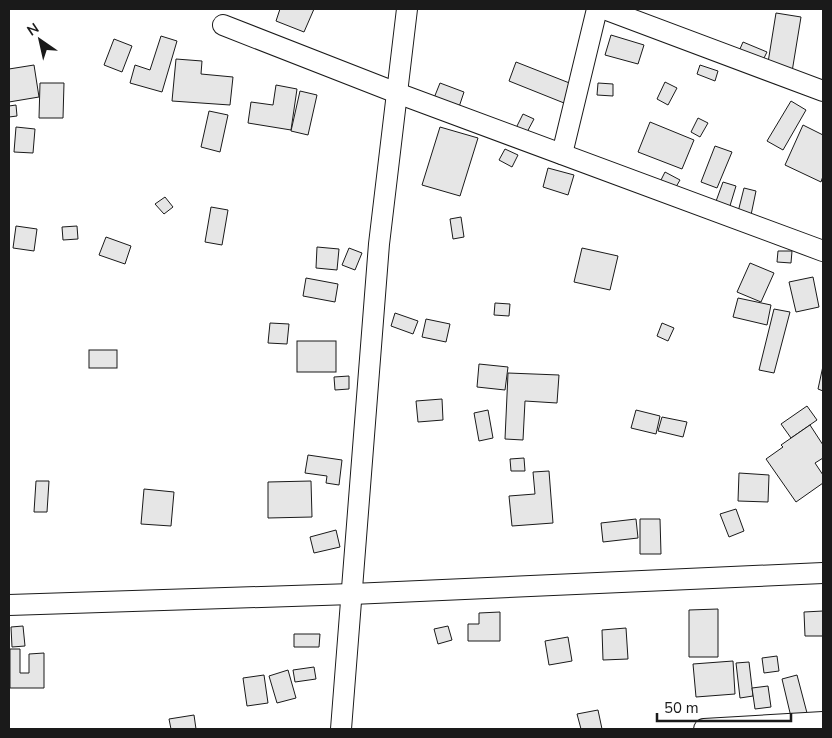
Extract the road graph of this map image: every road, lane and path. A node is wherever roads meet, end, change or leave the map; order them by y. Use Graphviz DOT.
graph roads {
  1 [pos="407,9"];
  2 [pos="597,9"];
  3 [pos="604,9"];
  4 [pos="223,25"];
  5 [pos="823,91"];
  6 [pos="397,93"];
  7 [pos="562,154"];
  8 [pos="823,251"];
  9 [pos="823,573"];
  10 [pos="352,594"];
  11 [pos="9,605"];
  12 [pos="823,722"];
  13 [pos="342,729"];
  14 [pos="704,729"];
  1 -- 6 [label="street"];
  2 -- 7 [label="street"];
  3 -- 5 [label="street"];
  4 -- 6 [label="street"];
  6 -- 7 [label="street"];
  6 -- 10 [label="street"];
  7 -- 8 [label="street"];
  9 -- 10 [label="street"];
  10 -- 11 [label="street"];
  10 -- 13 [label="street"];
  12 -- 14 [label="street"];
}
